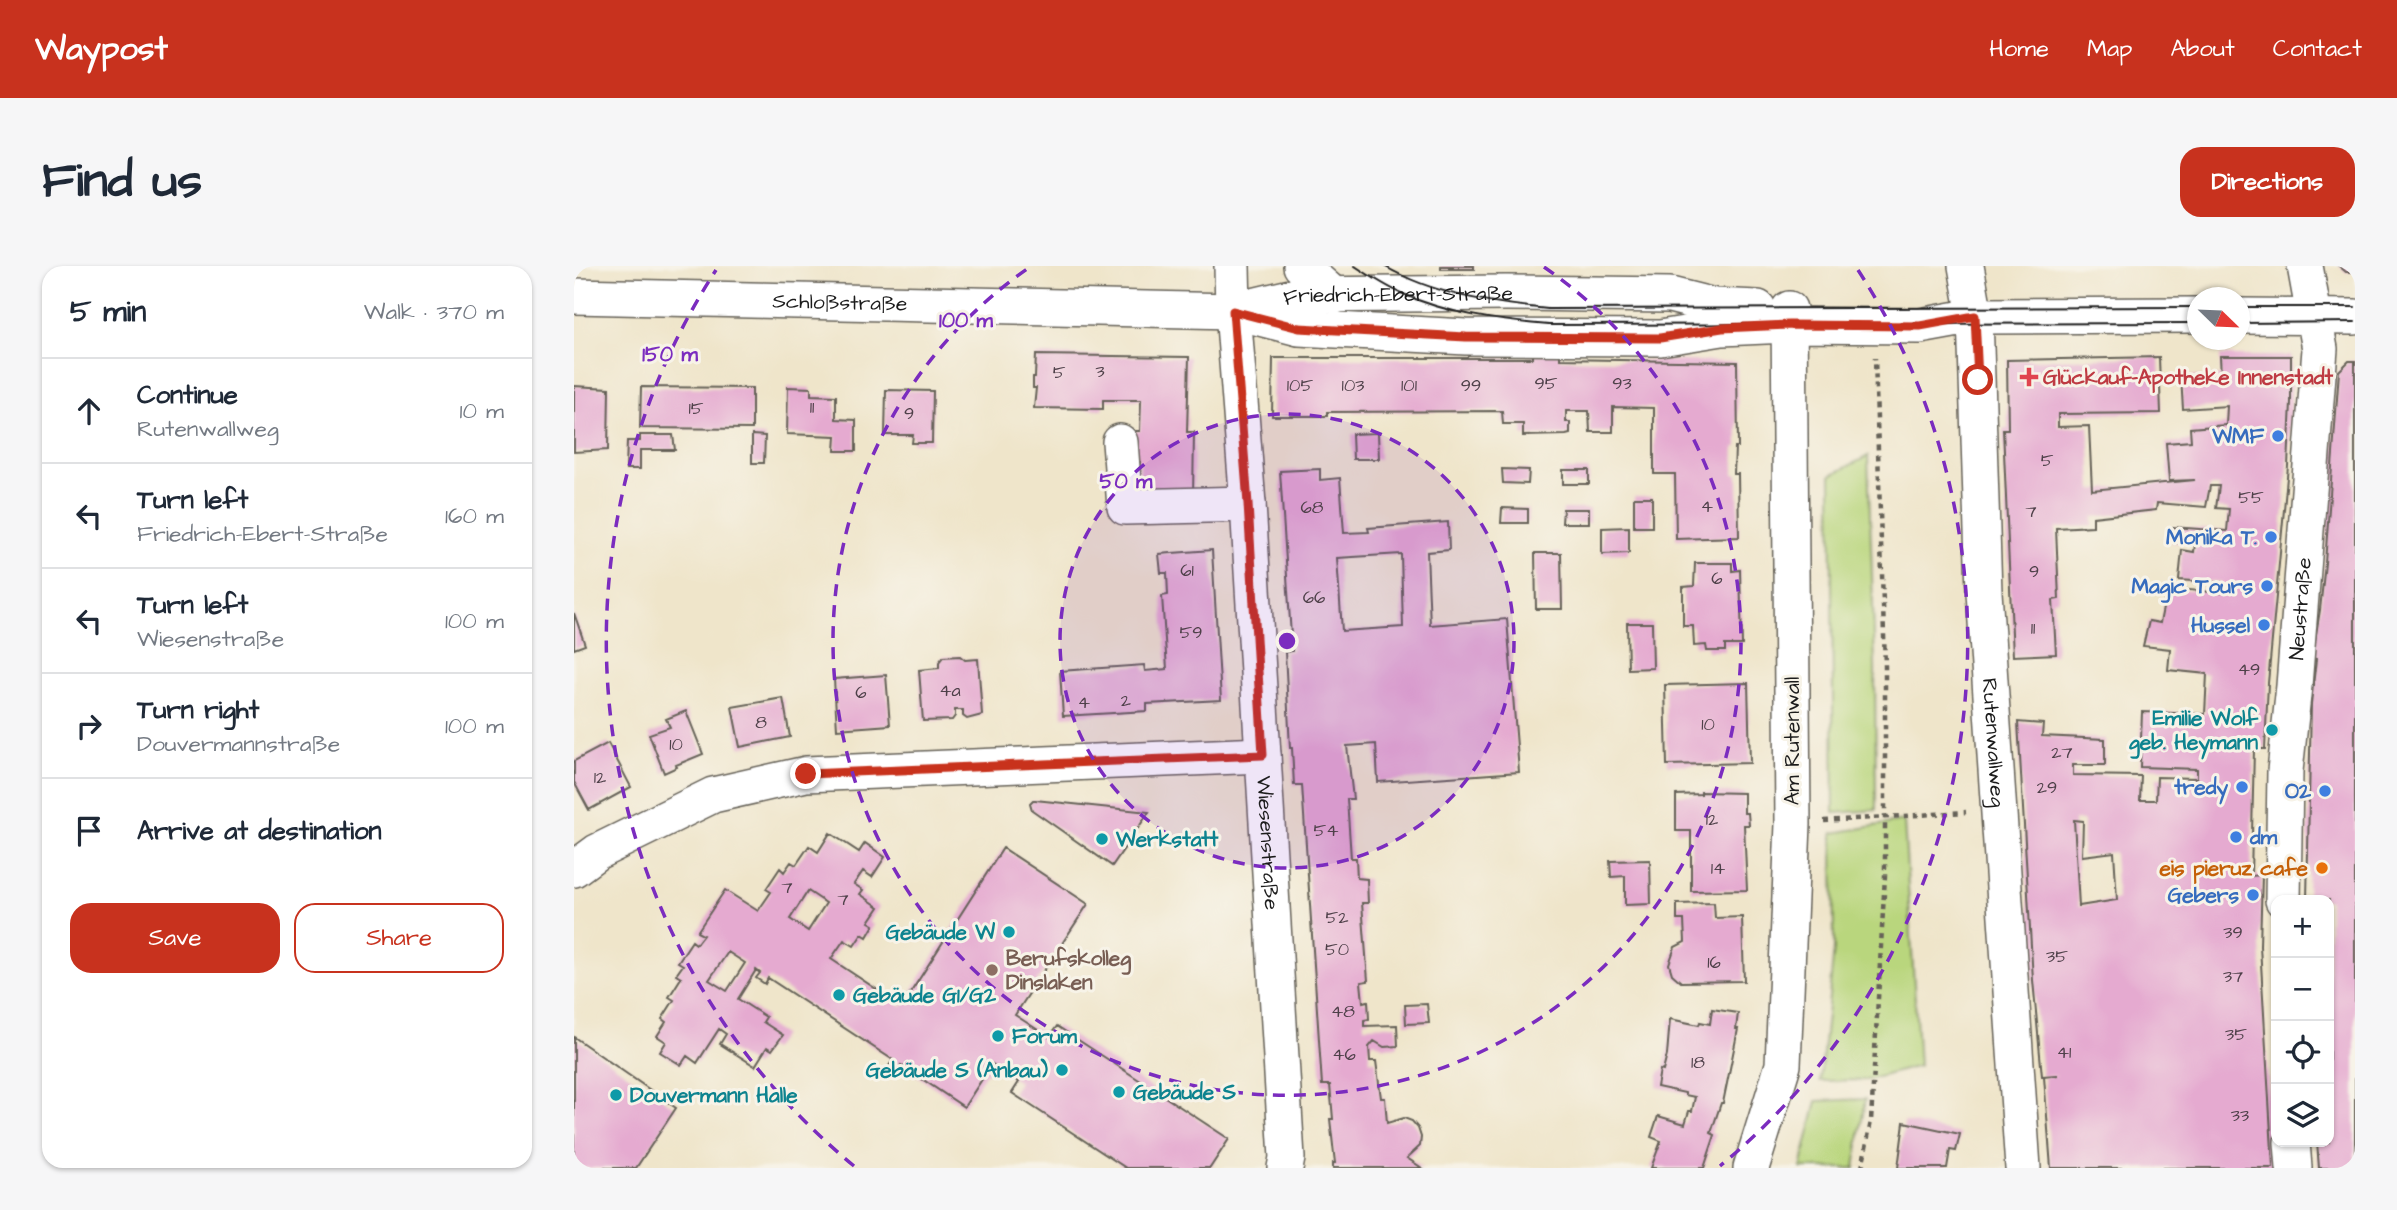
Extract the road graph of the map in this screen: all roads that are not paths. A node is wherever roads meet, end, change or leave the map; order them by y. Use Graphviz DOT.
graph roads {
  1 [pos="1232,266"];
  2 [pos="1301,266"];
  3 [pos="1966,266"];
  4 [pos="2305,266"];
  5 [pos="579,286"];
  6 [pos="1335,296"];
  7 [pos="1233,311"];
  8 [pos="1975,316"];
  9 [pos="2187,316"];
  10 [pos="2250,316"];
  11 [pos="2314,316"];
  12 [pos="1789,317"];
  13 [pos="2355,317"];
  14 [pos="1121,442"];
  15 [pos="1248,504"];
  16 [pos="1263,755"];
  17 [pos="574,869"];
  18 [pos="2283,895"];
  19 [pos="2292,1147"];
  20 [pos="1285,1168"];
  21 [pos="1751,1168"];
  22 [pos="2023,1168"];
  23 [pos="2294,1168"];
  1 -- 7 [label="street, Wiesenstraße"];
  2 -- 6 [label="street"];
  3 -- 8 [label="street, Rutenwallweg"];
  4 -- 11 [label="street, Neustraße"];
  5 -- 7 [label="street, Schloßstraße"];
  6 -- 7 [label="street, Friedrich-Ebert-Straße"];
  6 -- 12 [label="street, Friedrich-Ebert-Straße"];
  7 -- 12 [label="street, Friedrich-Ebert-Straße"];
  7 -- 15 [label="street, Wiesenstraße"];
  8 -- 9 [label="street, Friedrich-Ebert-Straße"];
  8 -- 12 [label="street, Friedrich-Ebert-Straße"];
  8 -- 12 [label="street, Friedrich-Ebert-Straße"];
  8 -- 22 [label="street, Rutenwallweg"];
  10 -- 11 [label="street"];
  11 -- 13 [label="street"];
  11 -- 18 [label="street, Neustraße"];
  12 -- 21 [label="street, Am Rutenwall"];
  14 -- 15 [label="street"];
  15 -- 16 [label="street, Wiesenstraße"];
  16 -- 17 [label="street"];
  16 -- 20 [label="street, Wiesenstraße"];
  19 -- 23 [label="street"];
}
